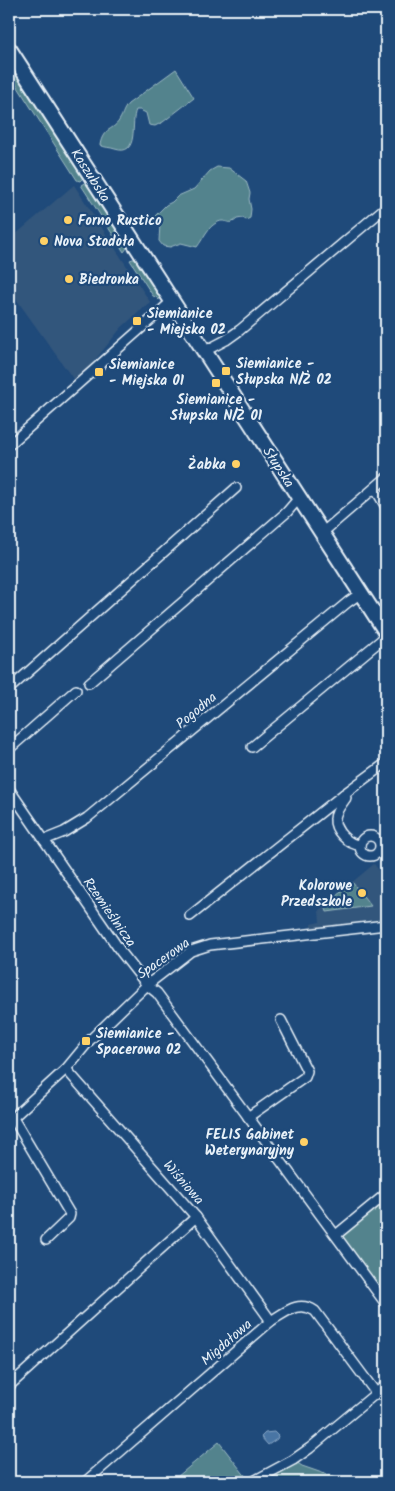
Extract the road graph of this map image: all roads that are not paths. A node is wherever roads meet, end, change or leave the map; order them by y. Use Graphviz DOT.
graph roads {
  1 [pos="9,49"];
  2 [pos="386,207"];
  3 [pos="172,301"];
  4 [pos="205,351"];
  5 [pos="9,445"];
  6 [pos="386,478"];
  7 [pos="236,488"];
  8 [pos="374,488"];
  9 [pos="299,498"];
  10 [pos="386,507"];
  11 [pos="322,533"];
  12 [pos="361,593"];
  13 [pos="386,632"];
  14 [pos="386,636"];
  15 [pos="89,683"];
  16 [pos="9,689"];
  17 [pos="76,690"];
  18 [pos="252,746"];
  19 [pos="9,749"];
  20 [pos="386,763"];
  21 [pos="9,789"];
  22 [pos="344,794"];
  23 [pos="44,840"];
  24 [pos="360,846"];
  25 [pos="190,916"];
  26 [pos="386,925"];
  27 [pos="146,985"];
  28 [pos="281,1020"];
  29 [pos="66,1069"];
  30 [pos="248,1117"];
  31 [pos="11,1120"];
  32 [pos="386,1194"];
  33 [pos="196,1217"];
  34 [pos="336,1235"];
  35 [pos="46,1240"];
  36 [pos="386,1304"];
  37 [pos="271,1321"];
  38 [pos="386,1385"];
  39 [pos="9,1386"];
  40 [pos="376,1393"];
  41 [pos="85,1482"];
  42 [pos="252,1482"];
  1 -- 3 [label="main road, Kaszubska"];
  2 -- 4 [label="street"];
  3 -- 4 [label="main road, Słupska"];
  3 -- 5 [label="street"];
  4 -- 9 [label="main road, Słupska"];
  6 -- 8 [label="street"];
  7 -- 16 [label="street"];
  8 -- 10 [label="street"];
  8 -- 11 [label="street"];
  9 -- 11 [label="main road, Słupska"];
  9 -- 15 [label="street"];
  11 -- 12 [label="main road, Słupska"];
  12 -- 13 [label="main road, Słupska"];
  12 -- 23 [label="street, Pogodna"];
  14 -- 18 [label="street"];
  17 -- 19 [label="street"];
  20 -- 22 [label="street"];
  21 -- 23 [label="street, Rzemieślnicza"];
  22 -- 24 [label="street"];
  22 -- 25 [label="street"];
  23 -- 27 [label="street, Rzemieślnicza"];
  26 -- 27 [label="street, Spacerowa"];
  27 -- 29 [label="street, Spacerowa"];
  27 -- 30 [label="street, Rzemieślnicza"];
  28 -- 30 [label="street"];
  29 -- 31 [label="street, Spacerowa"];
  29 -- 33 [label="street, Wiśniowa"];
  30 -- 34 [label="street, Rzemieślnicza"];
  31 -- 35 [label="street"];
  32 -- 34 [label="street"];
  33 -- 37 [label="street, Wiśniowa"];
  33 -- 39 [label="street"];
  34 -- 36 [label="street, Rzemieślnicza"];
  37 -- 40 [label="street, Migdałowa"];
  37 -- 41 [label="street, Migdałowa"];
  38 -- 40 [label="street"];
  40 -- 42 [label="street"];
}
